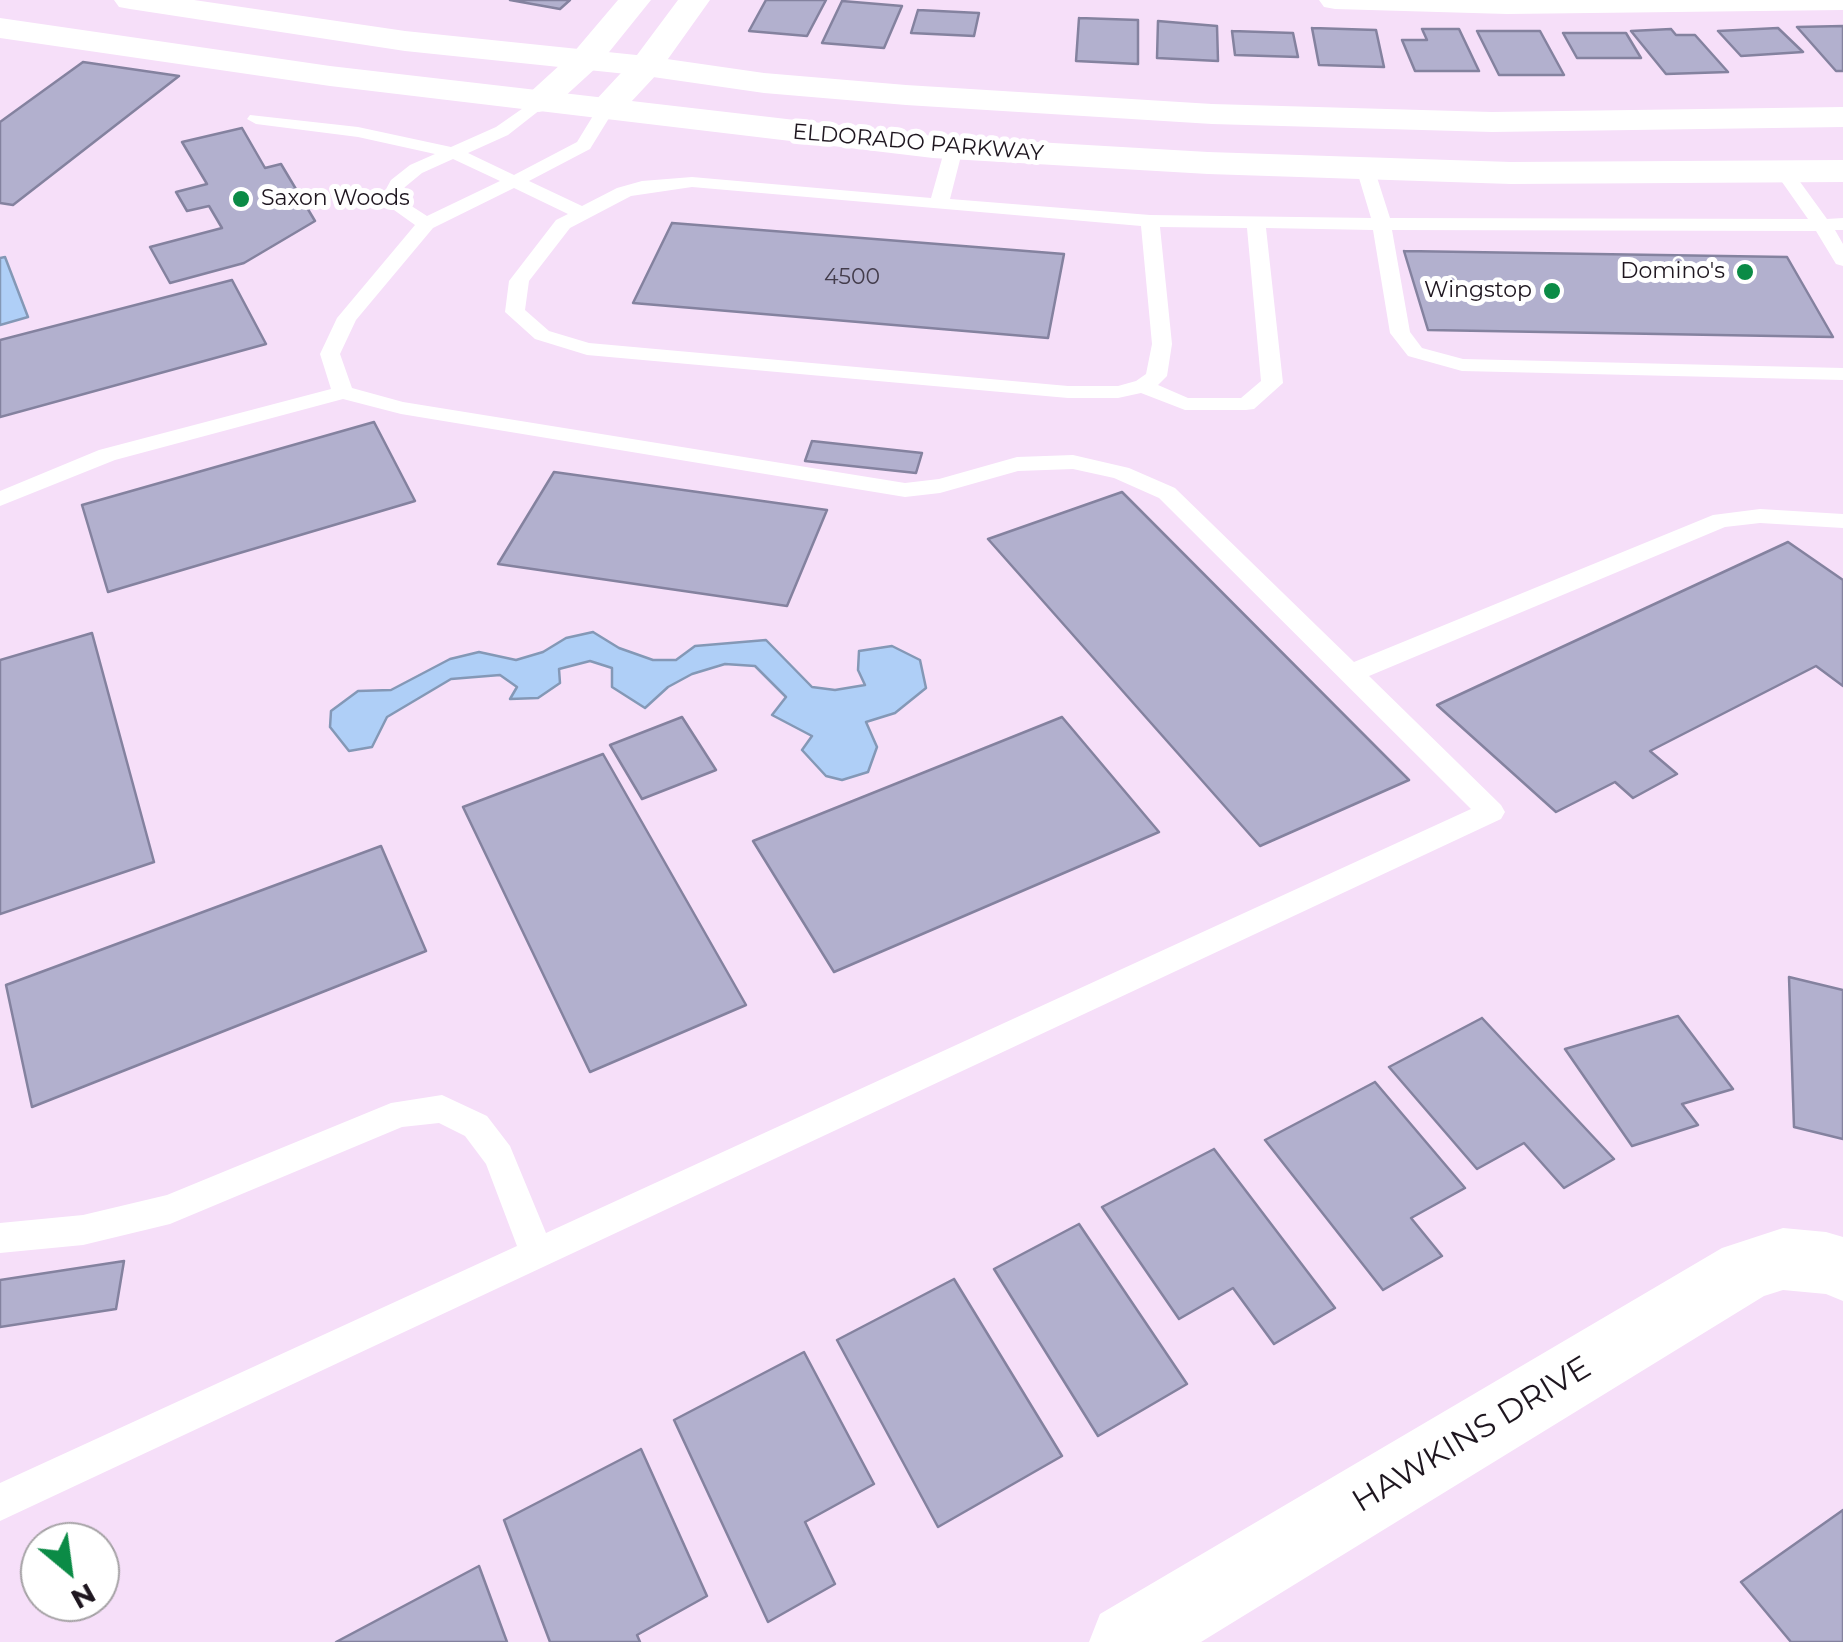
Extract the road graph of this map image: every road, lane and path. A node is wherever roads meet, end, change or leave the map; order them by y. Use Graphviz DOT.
graph roads {
  1 [pos="130,0"];
  2 [pos="636,0"];
  3 [pos="694,0"];
  4 [pos="1335,0"];
  5 [pos="1843,0"];
  6 [pos="0,28"];
  7 [pos="584,60"];
  8 [pos="646,66"];
  9 [pos="539,102"];
  10 [pos="605,110"];
  11 [pos="1843,117"];
  12 [pos="256,119"];
  13 [pos="1607,121"];
  14 [pos="954,148"];
  15 [pos="454,153"];
  16 [pos="1365,168"];
  17 [pos="1843,170"];
  18 [pos="1784,172"];
  19 [pos="516,183"];
  20 [pos="939,204"];
  21 [pos="580,213"];
  22 [pos="1150,221"];
  23 [pos="1256,222"];
  24 [pos="426,224"];
  25 [pos="1382,224"];
  26 [pos="1843,224"];
  27 [pos="1822,225"];
  28 [pos="1843,260"];
  29 [pos="1843,374"];
  30 [pos="1143,386"];
  31 [pos="342,392"];
  32 [pos="0,499"];
  33 [pos="1843,520"];
  34 [pos="1348,675"];
  35 [pos="0,1238"];
  36 [pos="537,1253"];
  37 [pos="1834,1266"];
  38 [pos="0,1502"];
  39 [pos="1128,1642"];
  1 -- 7 [label="main road, ELDORADO PARKWAY"];
  2 -- 7 [label="main road"];
  3 -- 8 [label="main road"];
  4 -- 5 [label="main road"];
  6 -- 9 [label="main road, ELDORADO PARKWAY"];
  7 -- 8 [label="main road, ELDORADO PARKWAY"];
  7 -- 9 [label="main road"];
  8 -- 10 [label="main road"];
  8 -- 13 [label="main road, ELDORADO PARKWAY"];
  9 -- 10 [label="main road, ELDORADO PARKWAY"];
  9 -- 15 [label="lane"];
  10 -- 14 [label="main road, ELDORADO PARKWAY"];
  10 -- 19 [label="lane"];
  11 -- 13 [label="main road, ELDORADO PARKWAY"];
  12 -- 15 [label="lane"];
  13 -- 16 [label="main road"];
  14 -- 16 [label="main road, ELDORADO PARKWAY"];
  14 -- 20 [label="lane"];
  15 -- 19 [label="lane"];
  15 -- 24 [label="lane"];
  16 -- 18 [label="main road, ELDORADO PARKWAY"];
  16 -- 25 [label="lane"];
  17 -- 18 [label="main road, ELDORADO PARKWAY"];
  18 -- 27 [label="lane"];
  19 -- 21 [label="lane"];
  19 -- 24 [label="lane"];
  20 -- 21 [label="lane"];
  20 -- 22 [label="lane"];
  21 -- 30 [label="lane"];
  22 -- 23 [label="lane"];
  22 -- 30 [label="lane"];
  23 -- 25 [label="lane"];
  23 -- 30 [label="lane"];
  24 -- 31 [label="lane"];
  25 -- 27 [label="lane"];
  25 -- 29 [label="lane"];
  26 -- 27 [label="lane"];
  27 -- 28 [label="lane"];
  31 -- 32 [label="lane"];
  31 -- 34 [label="lane"];
  33 -- 34 [label="lane"];
  34 -- 36 [label="lane"];
  35 -- 36 [label="lane"];
  36 -- 38 [label="lane"];
  37 -- 39 [label="main road, HAWKINS DRIVE"];
}
